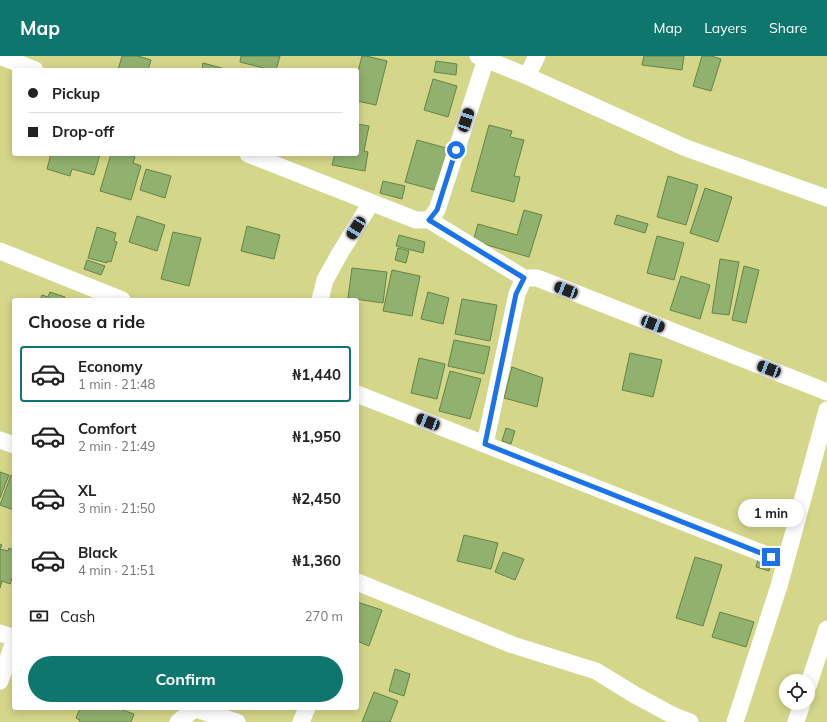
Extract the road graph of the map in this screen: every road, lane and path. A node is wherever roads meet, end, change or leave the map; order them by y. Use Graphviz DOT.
graph roads {
  1 [pos="0,56"];
  2 [pos="536,56"];
  3 [pos="482,58"];
  4 [pos="30,68"];
  5 [pos="526,76"];
  6 [pos="253,156"];
  7 [pos="827,198"];
  8 [pos="371,203"];
  9 [pos="429,220"];
  10 [pos="0,251"];
  11 [pos="524,278"];
  12 [pos="117,298"];
  13 [pos="320,298"];
  14 [pos="827,392"];
  15 [pos="359,395"];
  16 [pos="827,410"];
  17 [pos="0,440"];
  18 [pos="12,444"];
  19 [pos="485,444"];
  20 [pos="785,562"];
  21 [pos="359,583"];
  22 [pos="827,629"];
  23 [pos="0,633"];
  24 [pos="12,637"];
  25 [pos="12,648"];
  26 [pos="812,674"];
  27 [pos="0,681"];
  28 [pos="191,710"];
  29 [pos="199,710"];
  30 [pos="306,710"];
  31 [pos="800,710"];
  32 [pos="178,722"];
  33 [pos="236,722"];
  34 [pos="301,722"];
  35 [pos="690,722"];
  36 [pos="735,722"];
  37 [pos="796,722"];
  1 -- 4 [label="street"];
  2 -- 5 [label="street"];
  3 -- 5 [label="street"];
  3 -- 9 [label="street"];
  5 -- 7 [label="street"];
  6 -- 8 [label="street"];
  8 -- 9 [label="street"];
  8 -- 13 [label="street"];
  9 -- 11 [label="street"];
  10 -- 12 [label="street"];
  11 -- 14 [label="street"];
  11 -- 19 [label="street"];
  15 -- 19 [label="street"];
  16 -- 20 [label="street"];
  17 -- 18 [label="street"];
  19 -- 20 [label="street"];
  20 -- 36 [label="street"];
  21 -- 35 [label="street"];
  22 -- 26 [label="street"];
  23 -- 24 [label="street"];
  25 -- 27 [label="street"];
  28 -- 32 [label="street"];
  29 -- 33 [label="street"];
  30 -- 34 [label="street"];
  31 -- 37 [label="street"];
}
